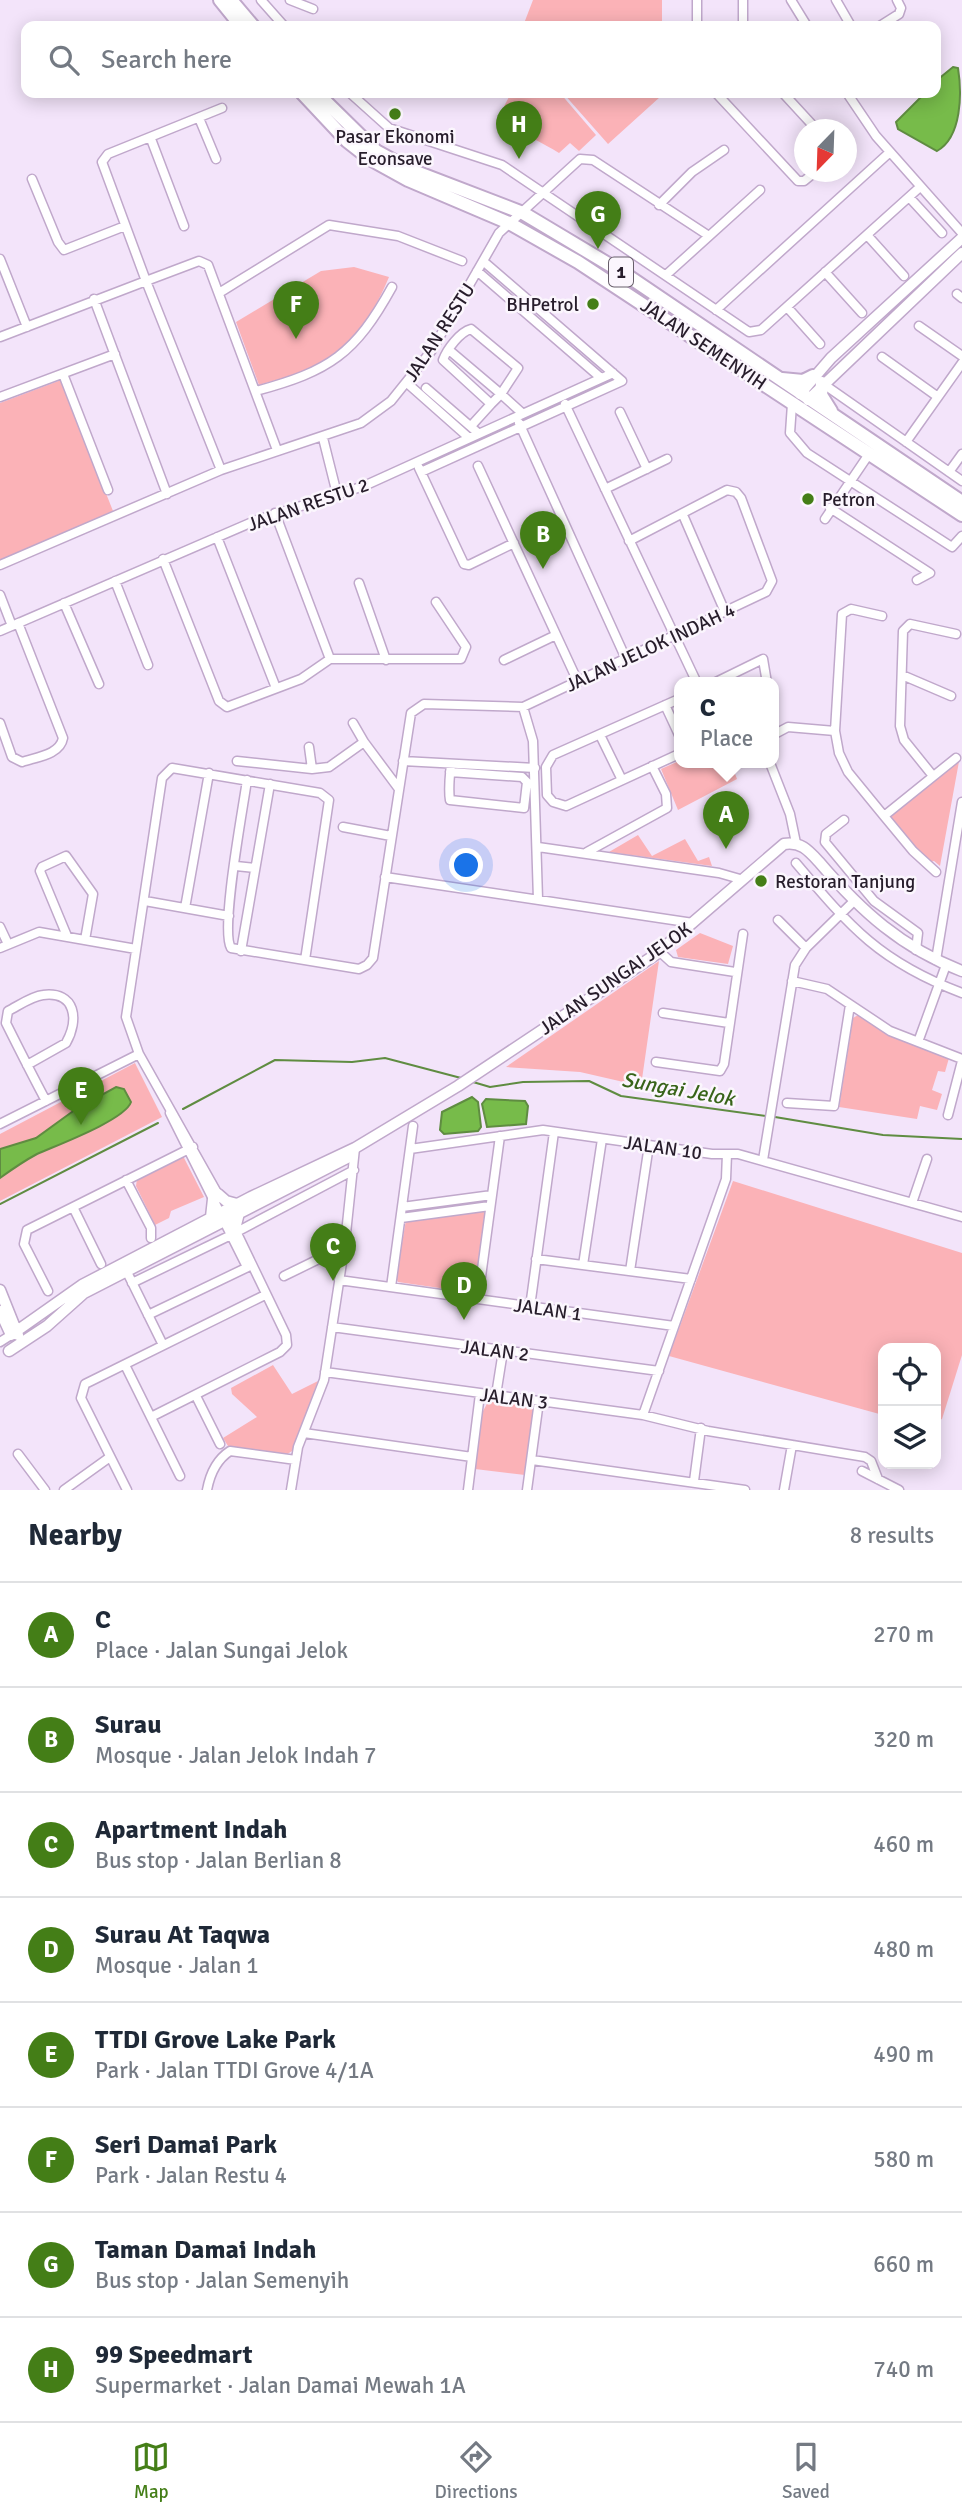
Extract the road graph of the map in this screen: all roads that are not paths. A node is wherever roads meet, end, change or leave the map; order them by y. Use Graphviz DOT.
graph roads {
  1 [pos="220,0"];
  2 [pos="231,0"];
  3 [pos="261,0"];
  4 [pos="290,0"];
  5 [pos="697,0"];
  6 [pos="743,0"];
  7 [pos="791,0"];
  8 [pos="835,0"];
  9 [pos="897,0"];
  10 [pos="313,9"];
  11 [pos="237,21"];
  12 [pos="249,21"];
  13 [pos="280,21"];
  14 [pos="697,21"];
  15 [pos="743,21"];
  16 [pos="804,21"];
  17 [pos="848,21"];
  18 [pos="888,21"];
  19 [pos="307,98"];
  20 [pos="322,98"];
  21 [pos="356,98"];
  22 [pos="721,98"];
  23 [pos="788,98"];
  24 [pos="851,98"];
  25 [pos="222,108"];
  26 [pos="199,118"];
  27 [pos="807,119"];
  28 [pos="151,139"];
  29 [pos="724,150"];
  30 [pos="890,152"];
  31 [pos="216,159"];
  32 [pos="794,177"];
  33 [pos="32,179"];
  34 [pos="920,187"];
  35 [pos="760,190"];
  36 [pos="542,194"];
  37 [pos="909,197"];
  38 [pos="659,205"];
  39 [pos="523,213"];
  40 [pos="509,223"];
  41 [pos="125,226"];
  42 [pos="184,226"];
  43 [pos="942,233"];
  44 [pos="867,235"];
  45 [pos="962,235"];
  46 [pos="709,236"];
  47 [pos="962,253"];
  48 [pos="0,259"];
  49 [pos="462,261"];
  50 [pos="483,261"];
  51 [pos="477,271"];
  52 [pos="825,272"];
  53 [pos="666,275"];
  54 [pos="904,276"];
  55 [pos="4,280"];
  56 [pos="146,281"];
  57 [pos="392,287"];
  58 [pos="219,293"];
  59 [pos="94,299"];
  60 [pos="787,307"];
  61 [pos="716,310"];
  62 [pos="862,313"];
  63 [pos="919,326"];
  64 [pos="27,327"];
  65 [pos="0,337"];
  66 [pos="820,344"];
  67 [pos="449,350"];
  68 [pos="115,354"];
  69 [pos="962,356"];
  70 [pos="881,357"];
  71 [pos="962,363"];
  72 [pos="613,373"];
  73 [pos="63,374"];
  74 [pos="601,377"];
  75 [pos="778,379"];
  76 [pos="818,380"];
  77 [pos="407,383"];
  78 [pos="426,388"];
  79 [pos="256,391"];
  80 [pos="500,394"];
  81 [pos="0,397"];
  82 [pos="561,397"];
  83 [pos="938,397"];
  84 [pos="800,399"];
  85 [pos="491,404"];
  86 [pos="566,406"];
  87 [pos="620,412"];
  88 [pos="519,415"];
  89 [pos="838,419"];
  90 [pos="471,426"];
  91 [pos="520,426"];
  92 [pos="478,433"];
  93 [pos="468,437"];
  94 [pos="323,438"];
  95 [pos="906,442"];
  96 [pos="277,450"];
  97 [pos="869,454"];
  98 [pos="962,454"];
  99 [pos="667,459"];
  100 [pos="416,462"];
  101 [pos="478,466"];
  102 [pos="647,469"];
  103 [pos="221,470"];
  104 [pos="421,472"];
  105 [pos="949,472"];
  106 [pos="850,481"];
  107 [pos="962,481"];
  108 [pos="605,489"];
  109 [pos="108,490"];
  110 [pos="167,494"];
  111 [pos="337,494"];
  112 [pos="962,502"];
  113 [pos="830,508"];
  114 [pos="275,513"];
  115 [pos="683,515"];
  116 [pos="962,515"];
  117 [pos="825,519"];
  118 [pos="962,536"];
  119 [pos="217,537"];
  120 [pos="512,540"];
  121 [pos="629,541"];
  122 [pos="163,559"];
  123 [pos="0,565"];
  124 [pos="917,580"];
  125 [pos="115,581"];
  126 [pos="359,583"];
  127 [pos="0,595"];
  128 [pos="436,602"];
  129 [pos="64,603"];
  130 [pos="725,612"];
  131 [pos="883,616"];
  132 [pos="15,624"];
  133 [pos="0,631"];
  134 [pos="956,634"];
  135 [pos="556,635"];
  136 [pos="675,636"];
  137 [pos="330,659"];
  138 [pos="626,659"];
  139 [pos="386,660"];
  140 [pos="504,660"];
  141 [pos="148,665"];
  142 [pos="902,675"];
  143 [pos="694,677"];
  144 [pos="726,677"];
  145 [pos="766,677"];
  146 [pos="578,682"];
  147 [pos="99,684"];
  148 [pos="275,688"];
  149 [pos="951,696"];
  150 [pos="674,701"];
  151 [pos="665,705"];
  152 [pos="523,707"];
  153 [pos="0,723"];
  154 [pos="353,723"];
  155 [pos="674,724"];
  156 [pos="835,731"];
  157 [pos="779,732"];
  158 [pos="600,735"];
  159 [pos="3,736"];
  160 [pos="364,742"];
  161 [pos="309,747"];
  162 [pos="674,756"];
  163 [pos="956,758"];
  164 [pos="237,761"];
  165 [pos="403,761"];
  166 [pos="652,766"];
  167 [pos="450,768"];
  168 [pos="535,768"];
  169 [pos="772,768"];
  170 [pos="312,769"];
  171 [pos="209,773"];
  172 [pos="933,776"];
  173 [pos="247,780"];
  174 [pos="622,780"];
  175 [pos="270,784"];
  176 [pos="399,789"];
  177 [pos="962,802"];
  178 [pos="884,817"];
  179 [pos="844,820"];
  180 [pos="343,827"];
  181 [pos="391,836"];
  182 [pos="796,843"];
  183 [pos="538,847"];
  184 [pos="586,853"];
  185 [pos="796,863"];
  186 [pos="236,866"];
  187 [pos="255,868"];
  188 [pos="936,872"];
  189 [pos="385,877"];
  190 [pos="740,879"];
  191 [pos="538,899"];
  192 [pos="145,901"];
  193 [pos="853,902"];
  194 [pos="185,908"];
  195 [pos="839,914"];
  196 [pos="229,916"];
  197 [pos="778,920"];
  198 [pos="693,923"];
  199 [pos="0,927"];
  200 [pos="743,934"];
  201 [pos="67,936"];
  202 [pos="85,940"];
  203 [pos="4,946"];
  204 [pos="806,948"];
  205 [pos="136,949"];
  206 [pos="916,950"];
  207 [pos="241,951"];
  208 [pos="659,951"];
  209 [pos="305,960"];
  210 [pos="936,960"];
  211 [pos="946,965"];
  212 [pos="962,971"];
  213 [pos="735,972"];
  214 [pos="792,981"];
  215 [pos="939,984"];
  216 [pos="962,993"];
  217 [pos="850,1005"];
  218 [pos="663,1013"];
  219 [pos="729,1023"];
  220 [pos="919,1042"];
  221 [pos="139,1054"];
  222 [pos="962,1060"];
  223 [pos="656,1062"];
  224 [pos="27,1065"];
  225 [pos="47,1101"];
  226 [pos="787,1103"];
  227 [pos="948,1115"];
  228 [pos="0,1124"];
  229 [pos="413,1126"];
  230 [pos="554,1132"];
  231 [pos="499,1136"];
  232 [pos="602,1139"];
  233 [pos="649,1145"];
  234 [pos="190,1148"];
  235 [pos="353,1149"];
  236 [pos="410,1149"];
  237 [pos="727,1154"];
  238 [pos="928,1159"];
  239 [pos="764,1160"];
  240 [pos="354,1170"];
  241 [pos="126,1180"];
  242 [pos="492,1195"];
  243 [pos="215,1197"];
  244 [pos="912,1203"];
  245 [pos="490,1206"];
  246 [pos="73,1207"];
  247 [pos="402,1207"];
  248 [pos="962,1217"];
  249 [pos="401,1218"];
  250 [pos="228,1221"];
  251 [pos="150,1238"];
  252 [pos="342,1254"];
  253 [pos="537,1259"];
  254 [pos="101,1264"];
  255 [pos="583,1265"];
  256 [pos="250,1266"];
  257 [pos="125,1268"];
  258 [pos="630,1271"];
  259 [pos="285,1276"];
  260 [pos="691,1279"];
  261 [pos="339,1280"];
  262 [pos="132,1283"];
  263 [pos="391,1287"];
  264 [pos="0,1290"];
  265 [pos="48,1291"];
  266 [pos="265,1295"];
  267 [pos="478,1299"];
  268 [pos="530,1307"];
  269 [pos="0,1311"];
  270 [pos="148,1315"];
  271 [pos="8,1317"];
  272 [pos="34,1320"];
  273 [pos="674,1326"];
  274 [pos="332,1327"];
  275 [pos="38,1332"];
  276 [pos="9,1337"];
  277 [pos="163,1345"];
  278 [pos="503,1351"];
  279 [pos="5,1354"];
  280 [pos="125,1365"];
  281 [pos="659,1371"];
  282 [pos="325,1372"];
  283 [pos="480,1394"];
  284 [pos="496,1395"];
  285 [pos="196,1396"];
  286 [pos="539,1401"];
  287 [pos="643,1415"];
  288 [pos="151,1417"];
  289 [pos="701,1428"];
  290 [pos="304,1433"];
  291 [pos="220,1444"];
  292 [pos="792,1445"];
  293 [pos="18,1454"];
  294 [pos="110,1457"];
  295 [pos="472,1457"];
  296 [pos="296,1460"];
  297 [pos="532,1460"];
  298 [pos="862,1471"];
  299 [pos="180,1476"];
  300 [pos="668,1478"];
  301 [pos="878,1479"];
  302 [pos="694,1481"];
  303 [pos="721,1488"];
  304 [pos="45,1490"];
  305 [pos="64,1490"];
  306 [pos="127,1490"];
  307 [pos="207,1490"];
  308 [pos="291,1490"];
  309 [pos="468,1490"];
  310 [pos="527,1490"];
  311 [pos="667,1490"];
  312 [pos="745,1490"];
  313 [pos="784,1490"];
  314 [pos="899,1490"];
  1 -- 11 [label="main road"];
  2 -- 12 [label="main road"];
  3 -- 13 [label="street"];
  4 -- 10 [label="street"];
  5 -- 14 [label="street"];
  6 -- 15 [label="street"];
  7 -- 16 [label="street"];
  8 -- 17 [label="street"];
  9 -- 18 [label="street"];
  19 -- 40 [label="main road, JALAN SEMENYIH / 1"];
  20 -- 39 [label="main road, JALAN SEMENYIH / 1"];
  21 -- 36 [label="street"];
  22 -- 32 [label="street"];
  23 -- 27 [label="street"];
  24 -- 30 [label="street"];
  25 -- 26 [label="street"];
  26 -- 28 [label="street"];
  26 -- 31 [label="street"];
  28 -- 41 [label="street"];
  28 -- 42 [label="street"];
  29 -- 38 [label="street"];
  30 -- 34 [label="street"];
  30 -- 61 [label="street"];
  33 -- 41 [label="street"];
  34 -- 37 [label="street"];
  34 -- 45 [label="street"];
  35 -- 46 [label="street"];
  36 -- 38 [label="street, JALAN RESTU"];
  36 -- 39 [label="street, JALAN RESTU"];
  36 -- 53 [label="street"];
  37 -- 43 [label="street"];
  37 -- 44 [label="street"];
  38 -- 46 [label="street"];
  39 -- 40 [label="street, JALAN RESTU"];
  39 -- 75 [label="main road, JALAN SEMENYIH / 1"];
  40 -- 50 [label="street, JALAN RESTU"];
  40 -- 84 [label="main road, JALAN SEMENYIH / 1"];
  41 -- 56 [label="street"];
  44 -- 52 [label="street"];
  44 -- 54 [label="street"];
  45 -- 76 [label="street"];
  46 -- 53 [label="street"];
  47 -- 76 [label="street"];
  48 -- 55 [label="street"];
  49 -- 58 [label="street"];
  50 -- 51 [label="street, JALAN RESTU"];
  50 -- 72 [label="street"];
  51 -- 74 [label="street"];
  51 -- 77 [label="street, JALAN RESTU"];
  52 -- 60 [label="street"];
  52 -- 62 [label="street"];
  53 -- 61 [label="street"];
  55 -- 64 [label="street"];
  56 -- 58 [label="street"];
  56 -- 59 [label="street"];
  56 -- 103 [label="street"];
  57 -- 79 [label="street"];
  58 -- 79 [label="street"];
  59 -- 64 [label="street"];
  59 -- 68 [label="street"];
  60 -- 61 [label="street"];
  60 -- 66 [label="street"];
  63 -- 69 [label="street"];
  64 -- 65 [label="street"];
  67 -- 80 [label="street"];
  67 -- 80 [label="street"];
  67 -- 85 [label="street"];
  68 -- 73 [label="street"];
  68 -- 110 [label="street"];
  70 -- 83 [label="street"];
  71 -- 83 [label="street"];
  72 -- 74 [label="street, JALAN RESTU 2"];
  72 -- 86 [label="street"];
  73 -- 81 [label="street"];
  73 -- 109 [label="street"];
  74 -- 82 [label="street, JALAN RESTU 2"];
  75 -- 76 [label="main road"];
  75 -- 84 [label="main road, JALAN SEMENYIH / 1"];
  76 -- 84 [label="street"];
  76 -- 89 [label="main road"];
  76 -- 95 [label="street"];
  77 -- 93 [label="street"];
  77 -- 94 [label="street, JALAN RESTU"];
  78 -- 90 [label="street"];
  79 -- 96 [label="street"];
  80 -- 85 [label="street"];
  80 -- 88 [label="street"];
  82 -- 86 [label="street"];
  82 -- 88 [label="street, JALAN RESTU 2"];
  83 -- 95 [label="street"];
  84 -- 89 [label="main road, JALAN SEMENYIH / 1"];
  84 -- 97 [label="main road"];
  84 -- 106 [label="street"];
  85 -- 90 [label="street"];
  86 -- 91 [label="street"];
  86 -- 108 [label="street"];
  87 -- 102 [label="street"];
  88 -- 91 [label="street"];
  88 -- 92 [label="street, JALAN RESTU 2"];
  89 -- 112 [label="main road, JALAN SEMENYIH / 1"];
  90 -- 92 [label="street"];
  91 -- 104 [label="street"];
  91 -- 138 [label="street"];
  92 -- 93 [label="street, JALAN RESTU 2"];
  93 -- 100 [label="street, JALAN RESTU 2"];
  94 -- 96 [label="street, JALAN RESTU"];
  94 -- 111 [label="street"];
  95 -- 105 [label="street"];
  96 -- 103 [label="street, JALAN RESTU"];
  97 -- 106 [label="street"];
  97 -- 116 [label="main road"];
  98 -- 105 [label="street"];
  99 -- 102 [label="street"];
  100 -- 104 [label="street"];
  100 -- 111 [label="street, JALAN RESTU 2"];
  101 -- 120 [label="street"];
  102 -- 108 [label="street"];
  103 -- 110 [label="street, JALAN RESTU"];
  104 -- 120 [label="street"];
  105 -- 107 [label="street"];
  106 -- 113 [label="street"];
  106 -- 118 [label="street"];
  108 -- 121 [label="street"];
  110 -- 123 [label="street, JALAN RESTU"];
  111 -- 114 [label="street, JALAN RESTU 2"];
  113 -- 117 [label="street"];
  113 -- 124 [label="street"];
  114 -- 119 [label="street, JALAN RESTU 2"];
  114 -- 137 [label="street"];
  115 -- 121 [label="street"];
  115 -- 130 [label="street"];
  115 -- 130 [label="street, JALAN JELOK INDAH 4"];
  119 -- 122 [label="street, JALAN RESTU 2"];
  119 -- 148 [label="street"];
  120 -- 135 [label="street"];
  121 -- 136 [label="street"];
  122 -- 125 [label="street, JALAN RESTU 2"];
  122 -- 148 [label="street"];
  125 -- 129 [label="street, JALAN RESTU 2"];
  125 -- 141 [label="street"];
  126 -- 139 [label="street"];
  127 -- 132 [label="street"];
  128 -- 139 [label="street"];
  129 -- 132 [label="street, JALAN RESTU 2"];
  129 -- 147 [label="street"];
  130 -- 136 [label="street, JALAN JELOK INDAH 4"];
  131 -- 156 [label="street"];
  132 -- 133 [label="street, JALAN RESTU 2"];
  132 -- 159 [label="street"];
  134 -- 142 [label="street"];
  135 -- 140 [label="street"];
  135 -- 146 [label="street"];
  136 -- 138 [label="street, JALAN JELOK INDAH 4"];
  136 -- 143 [label="street"];
  137 -- 139 [label="street"];
  137 -- 148 [label="street"];
  138 -- 146 [label="street, JALAN JELOK INDAH 4"];
  142 -- 149 [label="street"];
  142 -- 172 [label="street"];
  144 -- 145 [label="street"];
  146 -- 152 [label="street, JALAN JELOK INDAH 4"];
  150 -- 151 [label="street"];
  151 -- 155 [label="street"];
  151 -- 158 [label="street"];
  152 -- 165 [label="street"];
  152 -- 168 [label="street"];
  153 -- 159 [label="street"];
  154 -- 160 [label="street"];
  156 -- 157 [label="street"];
  156 -- 178 [label="street"];
  158 -- 174 [label="street"];
  158 -- 174 [label="street"];
  160 -- 170 [label="street"];
  160 -- 176 [label="street"];
  161 -- 170 [label="street"];
  162 -- 166 [label="street"];
  163 -- 172 [label="street"];
  164 -- 170 [label="street"];
  165 -- 167 [label="street"];
  165 -- 176 [label="street"];
  166 -- 174 [label="street"];
  166 -- 184 [label="street"];
  167 -- 167 [label="street"];
  167 -- 168 [label="street"];
  168 -- 183 [label="street"];
  169 -- 182 [label="street"];
  171 -- 173 [label="street"];
  171 -- 192 [label="street"];
  171 -- 194 [label="street"];
  172 -- 178 [label="street"];
  173 -- 175 [label="street"];
  173 -- 186 [label="street"];
  175 -- 187 [label="street"];
  175 -- 209 [label="street"];
  176 -- 181 [label="street"];
  177 -- 210 [label="street"];
  178 -- 188 [label="street"];
  179 -- 206 [label="street"];
  180 -- 181 [label="street"];
  181 -- 189 [label="street"];
  182 -- 190 [label="street, JALAN SUNGAI JELOK"];
  182 -- 193 [label="street"];
  183 -- 184 [label="street"];
  183 -- 191 [label="street"];
  184 -- 190 [label="street"];
  185 -- 195 [label="street"];
  186 -- 187 [label="street"];
  186 -- 196 [label="street"];
  187 -- 207 [label="street"];
  189 -- 191 [label="street"];
  189 -- 209 [label="street"];
  190 -- 198 [label="street, JALAN SUNGAI JELOK"];
  191 -- 198 [label="street"];
  192 -- 194 [label="street"];
  192 -- 205 [label="street"];
  193 -- 195 [label="street"];
  193 -- 206 [label="street"];
  194 -- 196 [label="street"];
  195 -- 204 [label="street"];
  195 -- 215 [label="street"];
  196 -- 207 [label="street"];
  197 -- 204 [label="street"];
  198 -- 208 [label="street, JALAN SUNGAI JELOK"];
  199 -- 203 [label="street"];
  200 -- 213 [label="street"];
  201 -- 202 [label="street"];
  201 -- 202 [label="street"];
  201 -- 203 [label="street"];
  202 -- 205 [label="street"];
  204 -- 214 [label="street"];
  205 -- 221 [label="street"];
  206 -- 210 [label="street"];
  207 -- 209 [label="street"];
  208 -- 213 [label="street"];
  208 -- 235 [label="street, JALAN SUNGAI JELOK"];
  210 -- 211 [label="street"];
  211 -- 212 [label="street"];
  211 -- 215 [label="street"];
  213 -- 219 [label="street"];
  214 -- 217 [label="street"];
  214 -- 239 [label="street"];
  215 -- 216 [label="street"];
  215 -- 220 [label="street"];
  217 -- 220 [label="street"];
  217 -- 226 [label="street"];
  218 -- 219 [label="street"];
  219 -- 223 [label="street"];
  220 -- 222 [label="street"];
  221 -- 225 [label="street"];
  221 -- 234 [label="street"];
  222 -- 227 [label="street"];
  224 -- 224 [label="street"];
  224 -- 225 [label="street"];
  225 -- 228 [label="street"];
  229 -- 236 [label="street"];
  230 -- 231 [label="street, JALAN 10"];
  230 -- 232 [label="street, JALAN 10"];
  230 -- 253 [label="street"];
  231 -- 236 [label="street, JALAN 10"];
  231 -- 242 [label="street"];
  232 -- 233 [label="street, JALAN 10"];
  232 -- 255 [label="street"];
  233 -- 237 [label="street, JALAN 10"];
  233 -- 258 [label="street"];
  234 -- 241 [label="street"];
  234 -- 243 [label="street"];
  235 -- 240 [label="street"];
  235 -- 250 [label="street, JALAN SUNGAI JELOK"];
  236 -- 247 [label="street"];
  237 -- 239 [label="street, JALAN 10"];
  237 -- 260 [label="street"];
  238 -- 244 [label="street"];
  239 -- 244 [label="street, JALAN 10"];
  240 -- 250 [label="street"];
  240 -- 252 [label="street"];
  241 -- 246 [label="street"];
  241 -- 251 [label="street"];
  242 -- 245 [label="street"];
  242 -- 247 [label="street"];
  243 -- 250 [label="street"];
  243 -- 250 [label="street"];
  244 -- 248 [label="street, JALAN 10"];
  245 -- 249 [label="street"];
  245 -- 267 [label="street"];
  246 -- 254 [label="street"];
  246 -- 265 [label="street"];
  247 -- 249 [label="street"];
  249 -- 263 [label="street"];
  250 -- 256 [label="street"];
  250 -- 257 [label="street, JALAN SUNGAI JELOK"];
  250 -- 262 [label="street"];
  252 -- 259 [label="street"];
  252 -- 261 [label="street"];
  253 -- 255 [label="street"];
  253 -- 268 [label="street"];
  255 -- 258 [label="street"];
  256 -- 266 [label="street"];
  256 -- 270 [label="street"];
  257 -- 262 [label="street"];
  257 -- 272 [label="street, JALAN SUNGAI JELOK"];
  257 -- 275 [label="street, JALAN SUNGAI JELOK"];
  258 -- 260 [label="street"];
  260 -- 273 [label="street"];
  261 -- 263 [label="street, JALAN 1"];
  261 -- 274 [label="street"];
  262 -- 270 [label="street"];
  263 -- 267 [label="street, JALAN 1"];
  264 -- 271 [label="street"];
  266 -- 277 [label="street"];
  266 -- 285 [label="street"];
  267 -- 268 [label="street, JALAN 1"];
  268 -- 273 [label="street, JALAN 1"];
  269 -- 271 [label="street"];
  270 -- 277 [label="street"];
  271 -- 272 [label="street"];
  271 -- 276 [label="street"];
  272 -- 276 [label="street, JALAN SUNGAI JELOK"];
  273 -- 281 [label="street"];
  274 -- 278 [label="street, JALAN 2"];
  274 -- 282 [label="street"];
  275 -- 276 [label="street"];
  275 -- 279 [label="street"];
  276 -- 279 [label="street"];
  277 -- 280 [label="street"];
  278 -- 281 [label="street, JALAN 2"];
  278 -- 284 [label="street"];
  280 -- 288 [label="street"];
  280 -- 294 [label="street"];
  281 -- 287 [label="street"];
  282 -- 283 [label="street, JALAN 3"];
  282 -- 290 [label="street"];
  283 -- 284 [label="street, JALAN 3"];
  283 -- 295 [label="street"];
  284 -- 286 [label="street, JALAN 3"];
  285 -- 288 [label="street"];
  285 -- 291 [label="street"];
  286 -- 287 [label="street, JALAN 3"];
  286 -- 297 [label="street"];
  287 -- 289 [label="street, JALAN 3"];
  288 -- 299 [label="street"];
  289 -- 292 [label="street, JALAN 3"];
  289 -- 302 [label="street"];
  290 -- 295 [label="street"];
  290 -- 296 [label="street"];
  292 -- 301 [label="street, JALAN 3"];
  292 -- 313 [label="street"];
  293 -- 304 [label="street"];
  294 -- 305 [label="street"];
  294 -- 306 [label="street"];
  295 -- 309 [label="street"];
  296 -- 307 [label="street"];
  296 -- 308 [label="street"];
  297 -- 300 [label="street"];
  297 -- 310 [label="street"];
  298 -- 301 [label="street"];
  300 -- 302 [label="street"];
  300 -- 311 [label="street"];
  301 -- 314 [label="street"];
  302 -- 303 [label="street"];
  303 -- 312 [label="street"];
}
